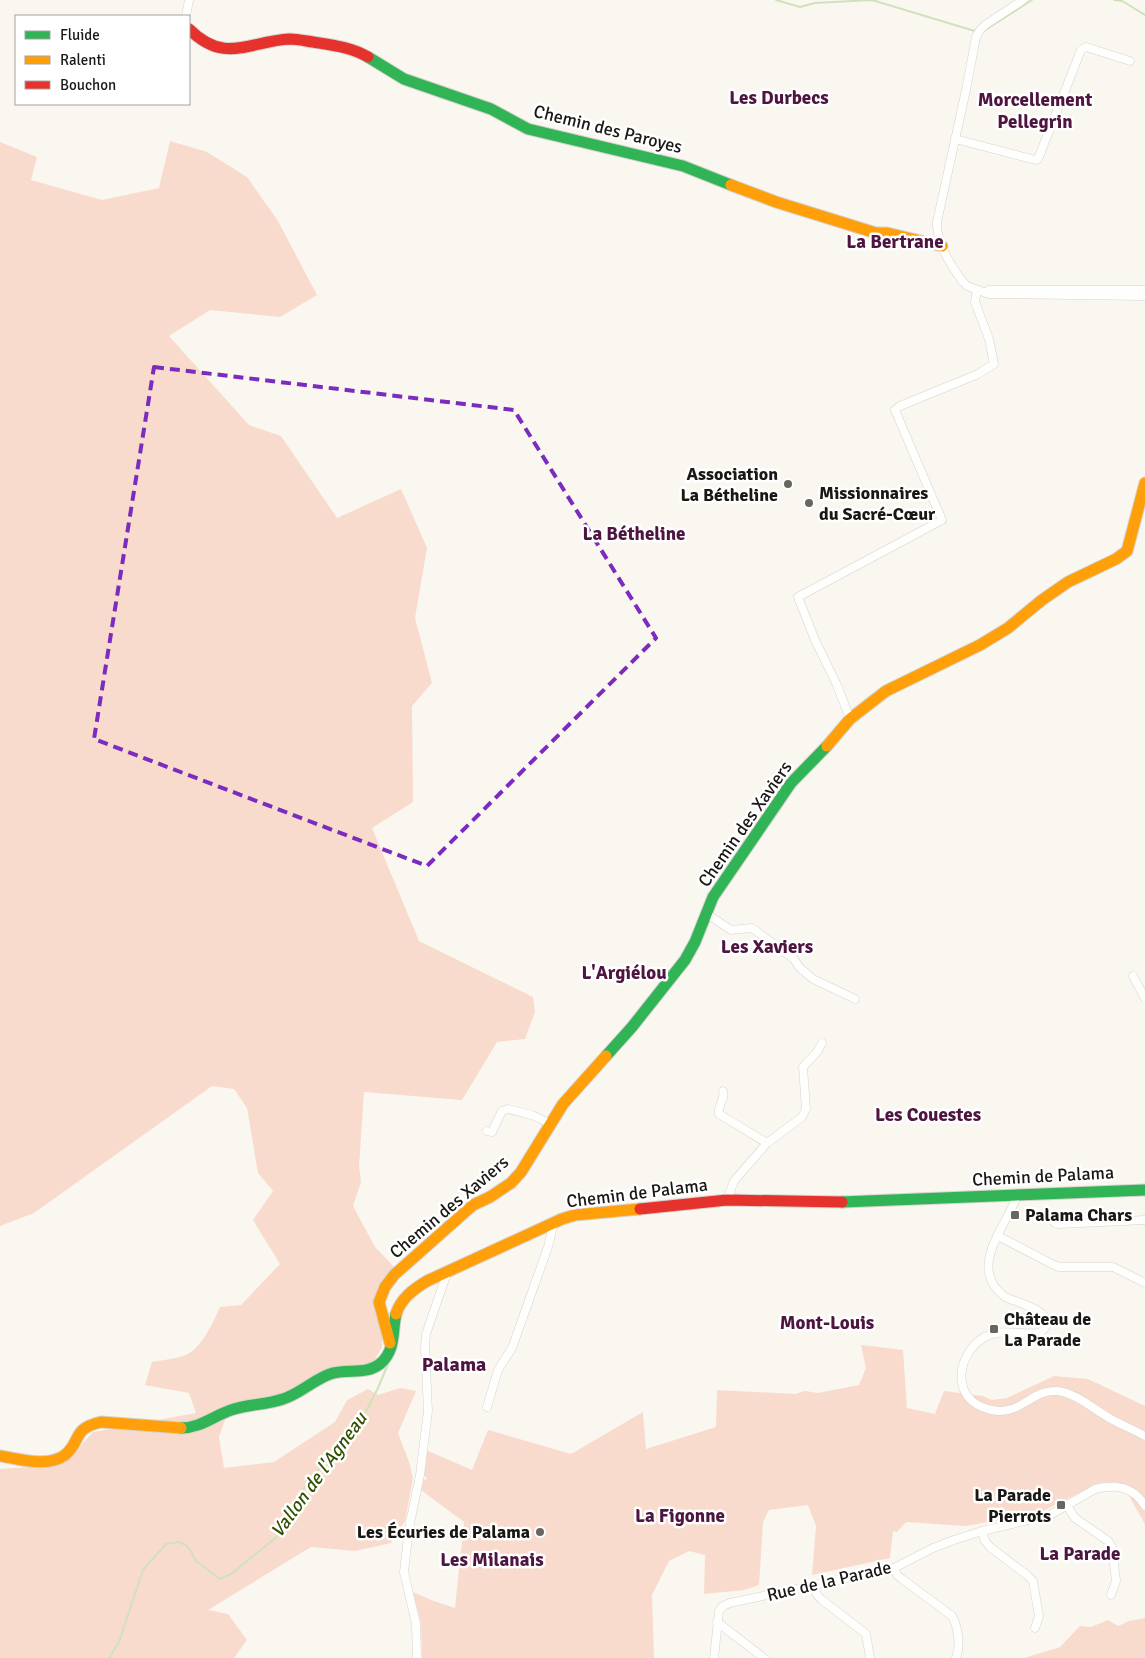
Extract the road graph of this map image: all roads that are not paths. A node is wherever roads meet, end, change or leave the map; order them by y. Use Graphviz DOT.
graph roads {
  1 [pos="189,0"];
  2 [pos="1023,0"];
  3 [pos="186,15"];
  4 [pos="190,30"];
  5 [pos="1130,61"];
  6 [pos="955,139"];
  7 [pos="940,240"];
  8 [pos="1145,290"];
  9 [pos="980,291"];
  10 [pos="1081,292"];
  11 [pos="1145,296"];
  12 [pos="1145,482"];
  13 [pos="850,719"];
  14 [pos="707,914"];
  15 [pos="1133,976"];
  16 [pos="1145,998"];
  17 [pos="855,999"];
  18 [pos="822,1042"];
  19 [pos="723,1091"];
  20 [pos="551,1124"];
  21 [pos="487,1131"];
  22 [pos="767,1143"];
  23 [pos="1145,1190"];
  24 [pos="1017,1196"];
  25 [pos="727,1200"];
  26 [pos="1045,1213"];
  27 [pos="1145,1220"];
  28 [pos="554,1222"];
  29 [pos="998,1236"];
  30 [pos="447,1273"];
  31 [pos="1145,1283"];
  32 [pos="391,1352"];
  33 [pos="487,1407"];
  34 [pos="1145,1436"];
  35 [pos="0,1456"];
  36 [pos="1067,1506"];
  37 [pos="1145,1506"];
  38 [pos="982,1531"];
  39 [pos="894,1568"];
  40 [pos="814,1586"];
  41 [pos="1111,1595"];
  42 [pos="717,1622"];
  43 [pos="1034,1628"];
  44 [pos="417,1658"];
  45 [pos="714,1658"];
  46 [pos="764,1658"];
  47 [pos="870,1658"];
  48 [pos="956,1658"];
  1 -- 3 [label="street"];
  2 -- 6 [label="street"];
  4 -- 7 [label="street, Chemin des Paroyes"];
  5 -- 6 [label="street"];
  6 -- 7 [label="street"];
  7 -- 9 [label="street"];
  8 -- 10 [label="street"];
  9 -- 10 [label="street"];
  9 -- 13 [label="street"];
  10 -- 11 [label="street"];
  12 -- 13 [label="street, Chemin des Xaviers"];
  13 -- 14 [label="street, Chemin des Xaviers"];
  14 -- 17 [label="street"];
  14 -- 20 [label="street, Chemin des Xaviers"];
  15 -- 16 [label="street"];
  18 -- 22 [label="street"];
  19 -- 22 [label="street"];
  20 -- 21 [label="street"];
  20 -- 32 [label="street, Chemin des Xaviers"];
  22 -- 25 [label="street"];
  23 -- 24 [label="street, Chemin de Palama"];
  24 -- 25 [label="street, Chemin de Palama"];
  24 -- 29 [label="street"];
  25 -- 28 [label="street, Chemin de Palama"];
  26 -- 27 [label="street"];
  28 -- 30 [label="street, Chemin de Palama"];
  28 -- 33 [label="street"];
  29 -- 31 [label="street"];
  29 -- 34 [label="street"];
  30 -- 32 [label="street, Chemin de Palama"];
  30 -- 44 [label="street"];
  32 -- 35 [label="street"];
  36 -- 37 [label="street, Rue de la Parade"];
  36 -- 38 [label="street, Rue de la Parade"];
  36 -- 41 [label="street"];
  38 -- 39 [label="street, Rue de la Parade"];
  38 -- 43 [label="street"];
  39 -- 40 [label="street, Rue de la Parade"];
  39 -- 48 [label="street"];
  40 -- 42 [label="street, Rue de la Parade"];
  40 -- 47 [label="street"];
  42 -- 45 [label="street, Rue de la Parade"];
  42 -- 46 [label="street"];
}
